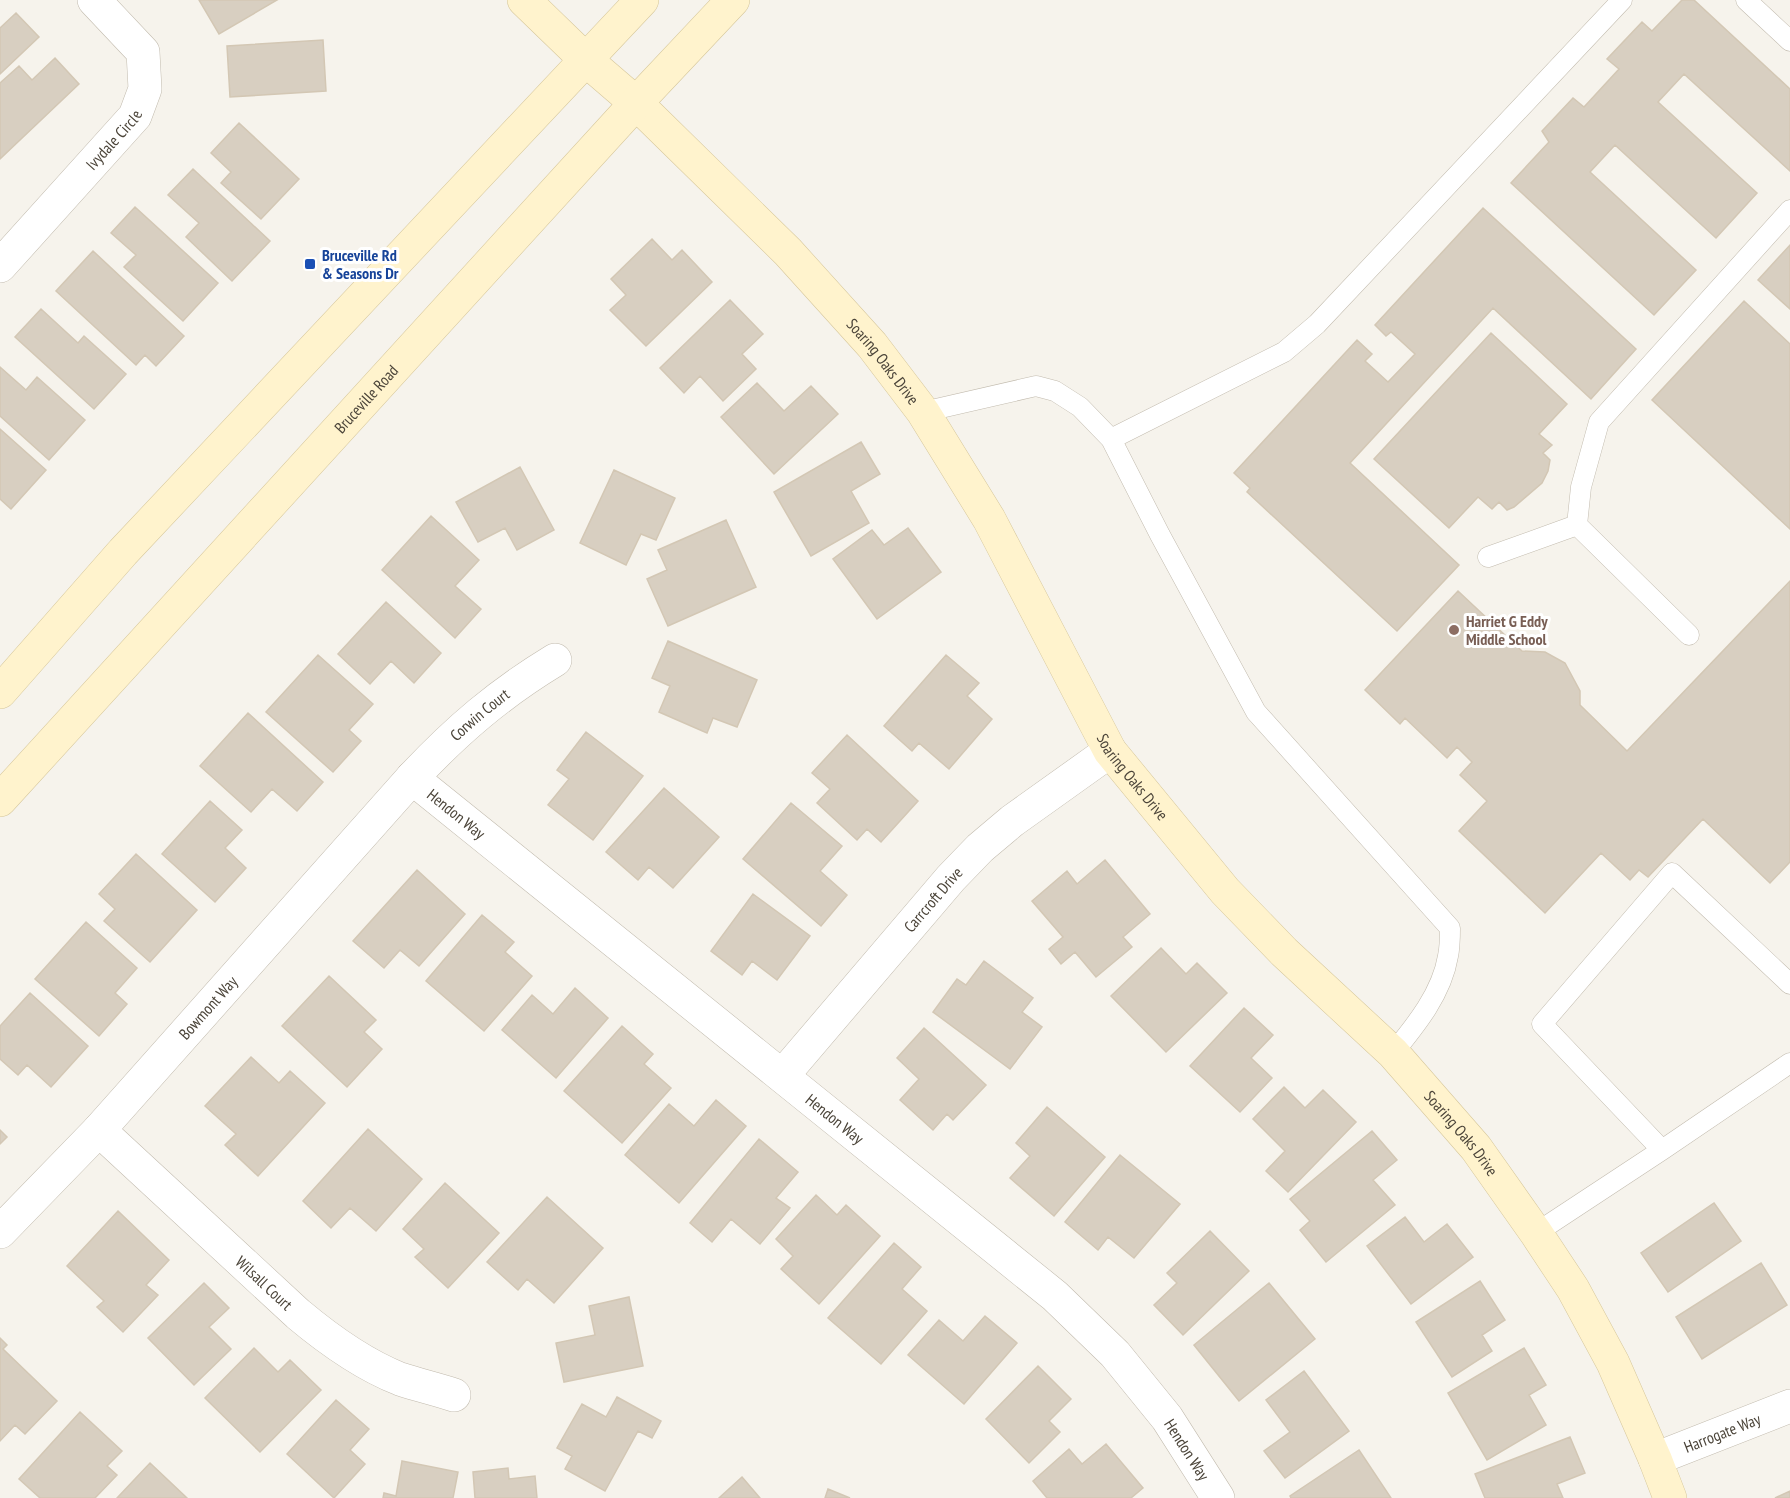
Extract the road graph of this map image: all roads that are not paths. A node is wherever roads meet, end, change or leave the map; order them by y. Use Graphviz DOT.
graph roads {
  1 [pos="93,0"];
  2 [pos="524,0"];
  3 [pos="642,0"];
  4 [pos="733,0"];
  5 [pos="1622,0"];
  6 [pos="1746,0"];
  7 [pos="1790,41"];
  8 [pos="586,60"];
  9 [pos="636,103"];
  10 [pos="1790,210"];
  11 [pos="0,266"];
  12 [pos="923,412"];
  13 [pos="1111,439"];
  14 [pos="1577,525"];
  15 [pos="1488,557"];
  16 [pos="1689,635"];
  17 [pos="555,660"];
  18 [pos="0,692"];
  19 [pos="1110,751"];
  20 [pos="412,778"];
  21 [pos="0,800"];
  22 [pos="1790,984"];
  23 [pos="1393,1053"];
  24 [pos="1790,1063"];
  25 [pos="783,1076"];
  26 [pos="99,1130"];
  27 [pos="1662,1150"];
  28 [pos="0,1232"];
  29 [pos="1536,1233"];
  30 [pos="454,1395"];
  31 [pos="1790,1406"];
  32 [pos="1655,1459"];
  33 [pos="1218,1498"];
  34 [pos="1670,1498"];
  1 -- 11 [label="street, Ivydale Circle"];
  2 -- 8 [label="main road, Soaring Oaks Drive"];
  3 -- 8 [label="main road"];
  4 -- 9 [label="main road, Bruceville Road"];
  5 -- 13 [label="lane"];
  6 -- 7 [label="lane"];
  8 -- 9 [label="main road, Soaring Oaks Drive"];
  8 -- 18 [label="main road"];
  9 -- 12 [label="main road, Soaring Oaks Drive"];
  9 -- 21 [label="main road, Bruceville Road"];
  10 -- 14 [label="lane"];
  12 -- 13 [label="lane"];
  12 -- 19 [label="main road, Soaring Oaks Drive"];
  13 -- 23 [label="lane"];
  14 -- 15 [label="lane"];
  14 -- 16 [label="lane"];
  17 -- 20 [label="street, Corwin Court"];
  19 -- 23 [label="main road, Soaring Oaks Drive"];
  19 -- 25 [label="street, Carrcroft Drive"];
  20 -- 25 [label="street, Hendon Way"];
  20 -- 26 [label="street, Bowmont Way"];
  22 -- 27 [label="lane"];
  23 -- 29 [label="main road, Soaring Oaks Drive"];
  24 -- 27 [label="lane"];
  25 -- 33 [label="street, Hendon Way"];
  26 -- 28 [label="street, Bowmont Way"];
  26 -- 30 [label="street, Wilsall Court"];
  27 -- 29 [label="lane"];
  29 -- 32 [label="main road, Soaring Oaks Drive"];
  31 -- 32 [label="street, Harrogate Way"];
  32 -- 34 [label="main road, Soaring Oaks Drive"];
}
